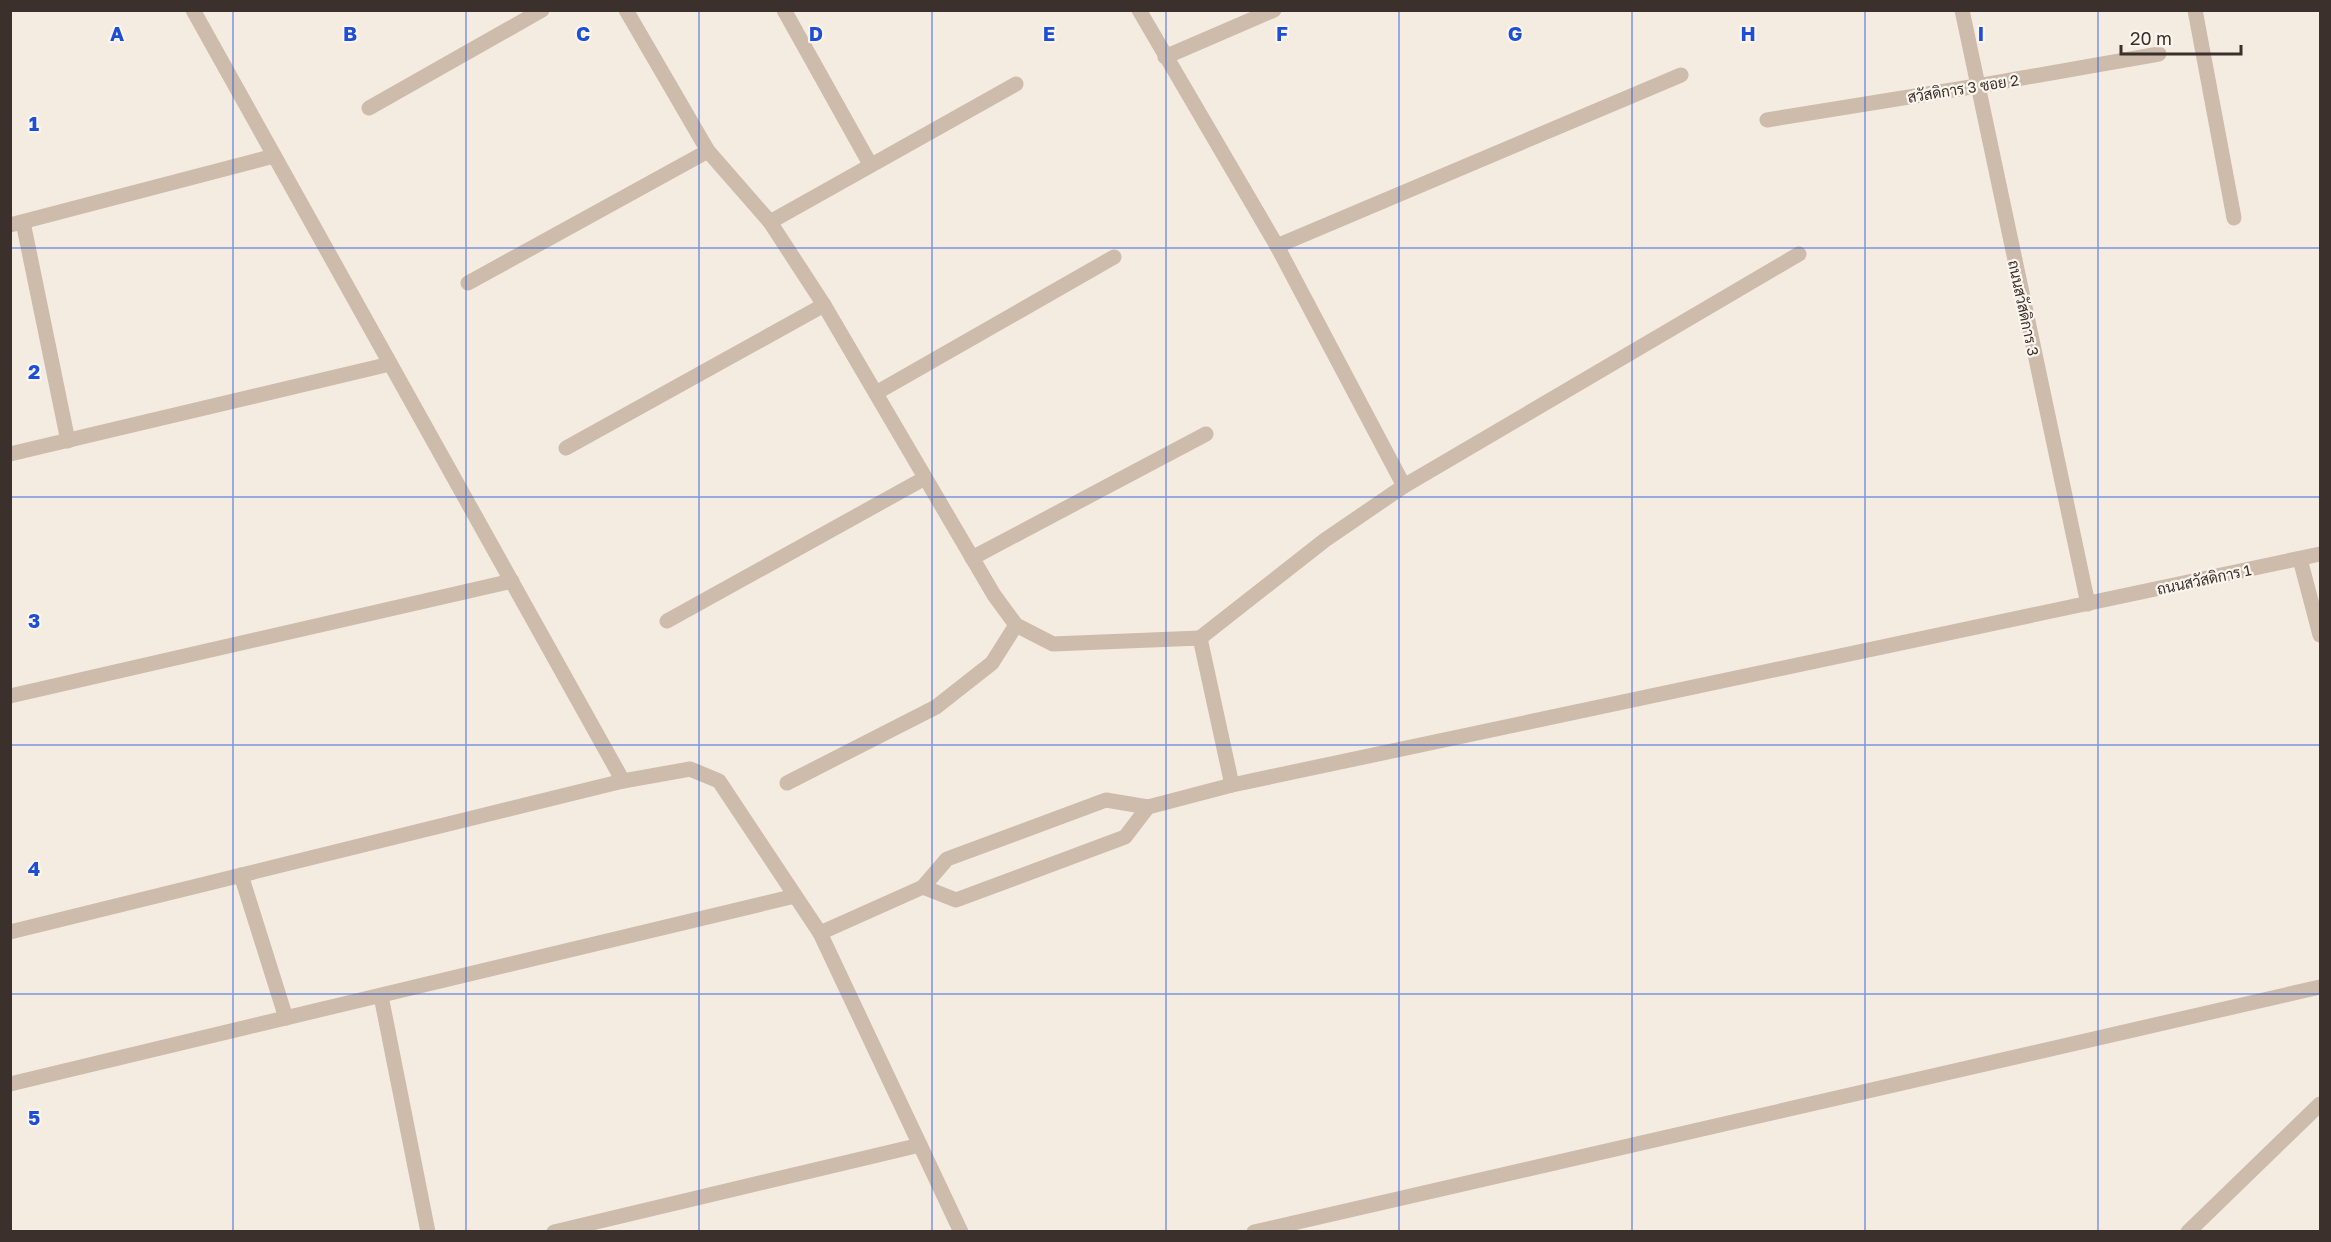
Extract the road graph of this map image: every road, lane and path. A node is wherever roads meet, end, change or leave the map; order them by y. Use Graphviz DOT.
graph roads {
  1 [pos="193,10"];
  2 [pos="542,10"];
  3 [pos="626,10"];
  4 [pos="784,10"];
  5 [pos="1138,10"];
  6 [pos="1274,10"];
  7 [pos="1962,10"];
  8 [pos="2195,10"];
  9 [pos="2159,54"];
  10 [pos="1165,57"];
  11 [pos="1682,75"];
  12 [pos="1016,84"];
  13 [pos="1977,86"];
  14 [pos="369,108"];
  15 [pos="1767,120"];
  16 [pos="708,151"];
  17 [pos="274,156"];
  18 [pos="870,164"];
  19 [pos="2234,218"];
  20 [pos="770,222"];
  21 [pos="17,223"];
  22 [pos="1277,246"];
  23 [pos="1799,254"];
  24 [pos="1114,257"];
  25 [pos="468,283"];
  26 [pos="824,305"];
  27 [pos="390,364"];
  28 [pos="876,393"];
  29 [pos="1206,434"];
  30 [pos="68,441"];
  31 [pos="566,448"];
  32 [pos="10,454"];
  33 [pos="925,478"];
  34 [pos="1404,486"];
  35 [pos="2320,554"];
  36 [pos="972,558"];
  37 [pos="2300,559"];
  38 [pos="512,581"];
  39 [pos="2088,604"];
  40 [pos="667,621"];
  41 [pos="1016,625"];
  42 [pos="2320,635"];
  43 [pos="1200,638"];
  44 [pos="10,696"];
  45 [pos="623,781"];
  46 [pos="787,783"];
  47 [pos="1232,785"];
  48 [pos="1148,807"];
  49 [pos="241,875"];
  50 [pos="923,887"];
  51 [pos="795,896"];
  52 [pos="10,932"];
  53 [pos="820,933"];
  54 [pos="2320,987"];
  55 [pos="381,996"];
  56 [pos="286,1018"];
  57 [pos="10,1084"];
  58 [pos="2320,1104"];
  59 [pos="920,1145"];
  60 [pos="1276,1229"];
  61 [pos="428,1232"];
  62 [pos="554,1232"];
  63 [pos="961,1232"];
  64 [pos="1254,1232"];
  65 [pos="2188,1232"];
  1 -- 17 [label="street"];
  2 -- 14 [label="street"];
  3 -- 16 [label="street"];
  4 -- 18 [label="street"];
  5 -- 10 [label="street"];
  6 -- 10 [label="street"];
  7 -- 13 [label="street, ถนนสวัสดิการ 3"];
  8 -- 19 [label="street"];
  9 -- 13 [label="street, สวัสดิการ 3 ซอย 2"];
  10 -- 22 [label="street"];
  11 -- 22 [label="street"];
  12 -- 18 [label="street"];
  13 -- 15 [label="street, สวัสดิการ 3 ซอย 2"];
  13 -- 39 [label="street, ถนนสวัสดิการ 3"];
  16 -- 20 [label="street"];
  16 -- 25 [label="street"];
  17 -- 21 [label="street"];
  17 -- 27 [label="street"];
  18 -- 20 [label="street"];
  20 -- 26 [label="street"];
  21 -- 30 [label="street"];
  22 -- 34 [label="street"];
  23 -- 34 [label="street"];
  24 -- 28 [label="street"];
  26 -- 28 [label="street"];
  26 -- 31 [label="street"];
  27 -- 30 [label="street"];
  27 -- 38 [label="street"];
  28 -- 33 [label="street"];
  29 -- 36 [label="street"];
  30 -- 32 [label="street"];
  33 -- 36 [label="street"];
  33 -- 40 [label="street"];
  34 -- 43 [label="street"];
  35 -- 37 [label="street, ถนนสวัสดิการ 1"];
  36 -- 41 [label="street"];
  37 -- 39 [label="street, ถนนสวัสดิการ 1"];
  37 -- 42 [label="street"];
  38 -- 44 [label="street"];
  38 -- 45 [label="street"];
  39 -- 47 [label="street, ถนนสวัสดิการ 1"];
  41 -- 43 [label="street"];
  41 -- 46 [label="street"];
  43 -- 47 [label="street"];
  45 -- 49 [label="street"];
  45 -- 51 [label="street"];
  47 -- 48 [label="street, ถนนสวัสดิการ 1"];
  48 -- 50 [label="street"];
  48 -- 50 [label="street"];
  49 -- 52 [label="street"];
  49 -- 56 [label="street"];
  50 -- 53 [label="street"];
  51 -- 53 [label="street"];
  51 -- 55 [label="street"];
  53 -- 59 [label="street"];
  54 -- 60 [label="street"];
  55 -- 56 [label="street"];
  55 -- 61 [label="street"];
  56 -- 57 [label="street"];
  58 -- 65 [label="street"];
  59 -- 62 [label="street"];
  59 -- 63 [label="street"];
  60 -- 64 [label="street"];
}
